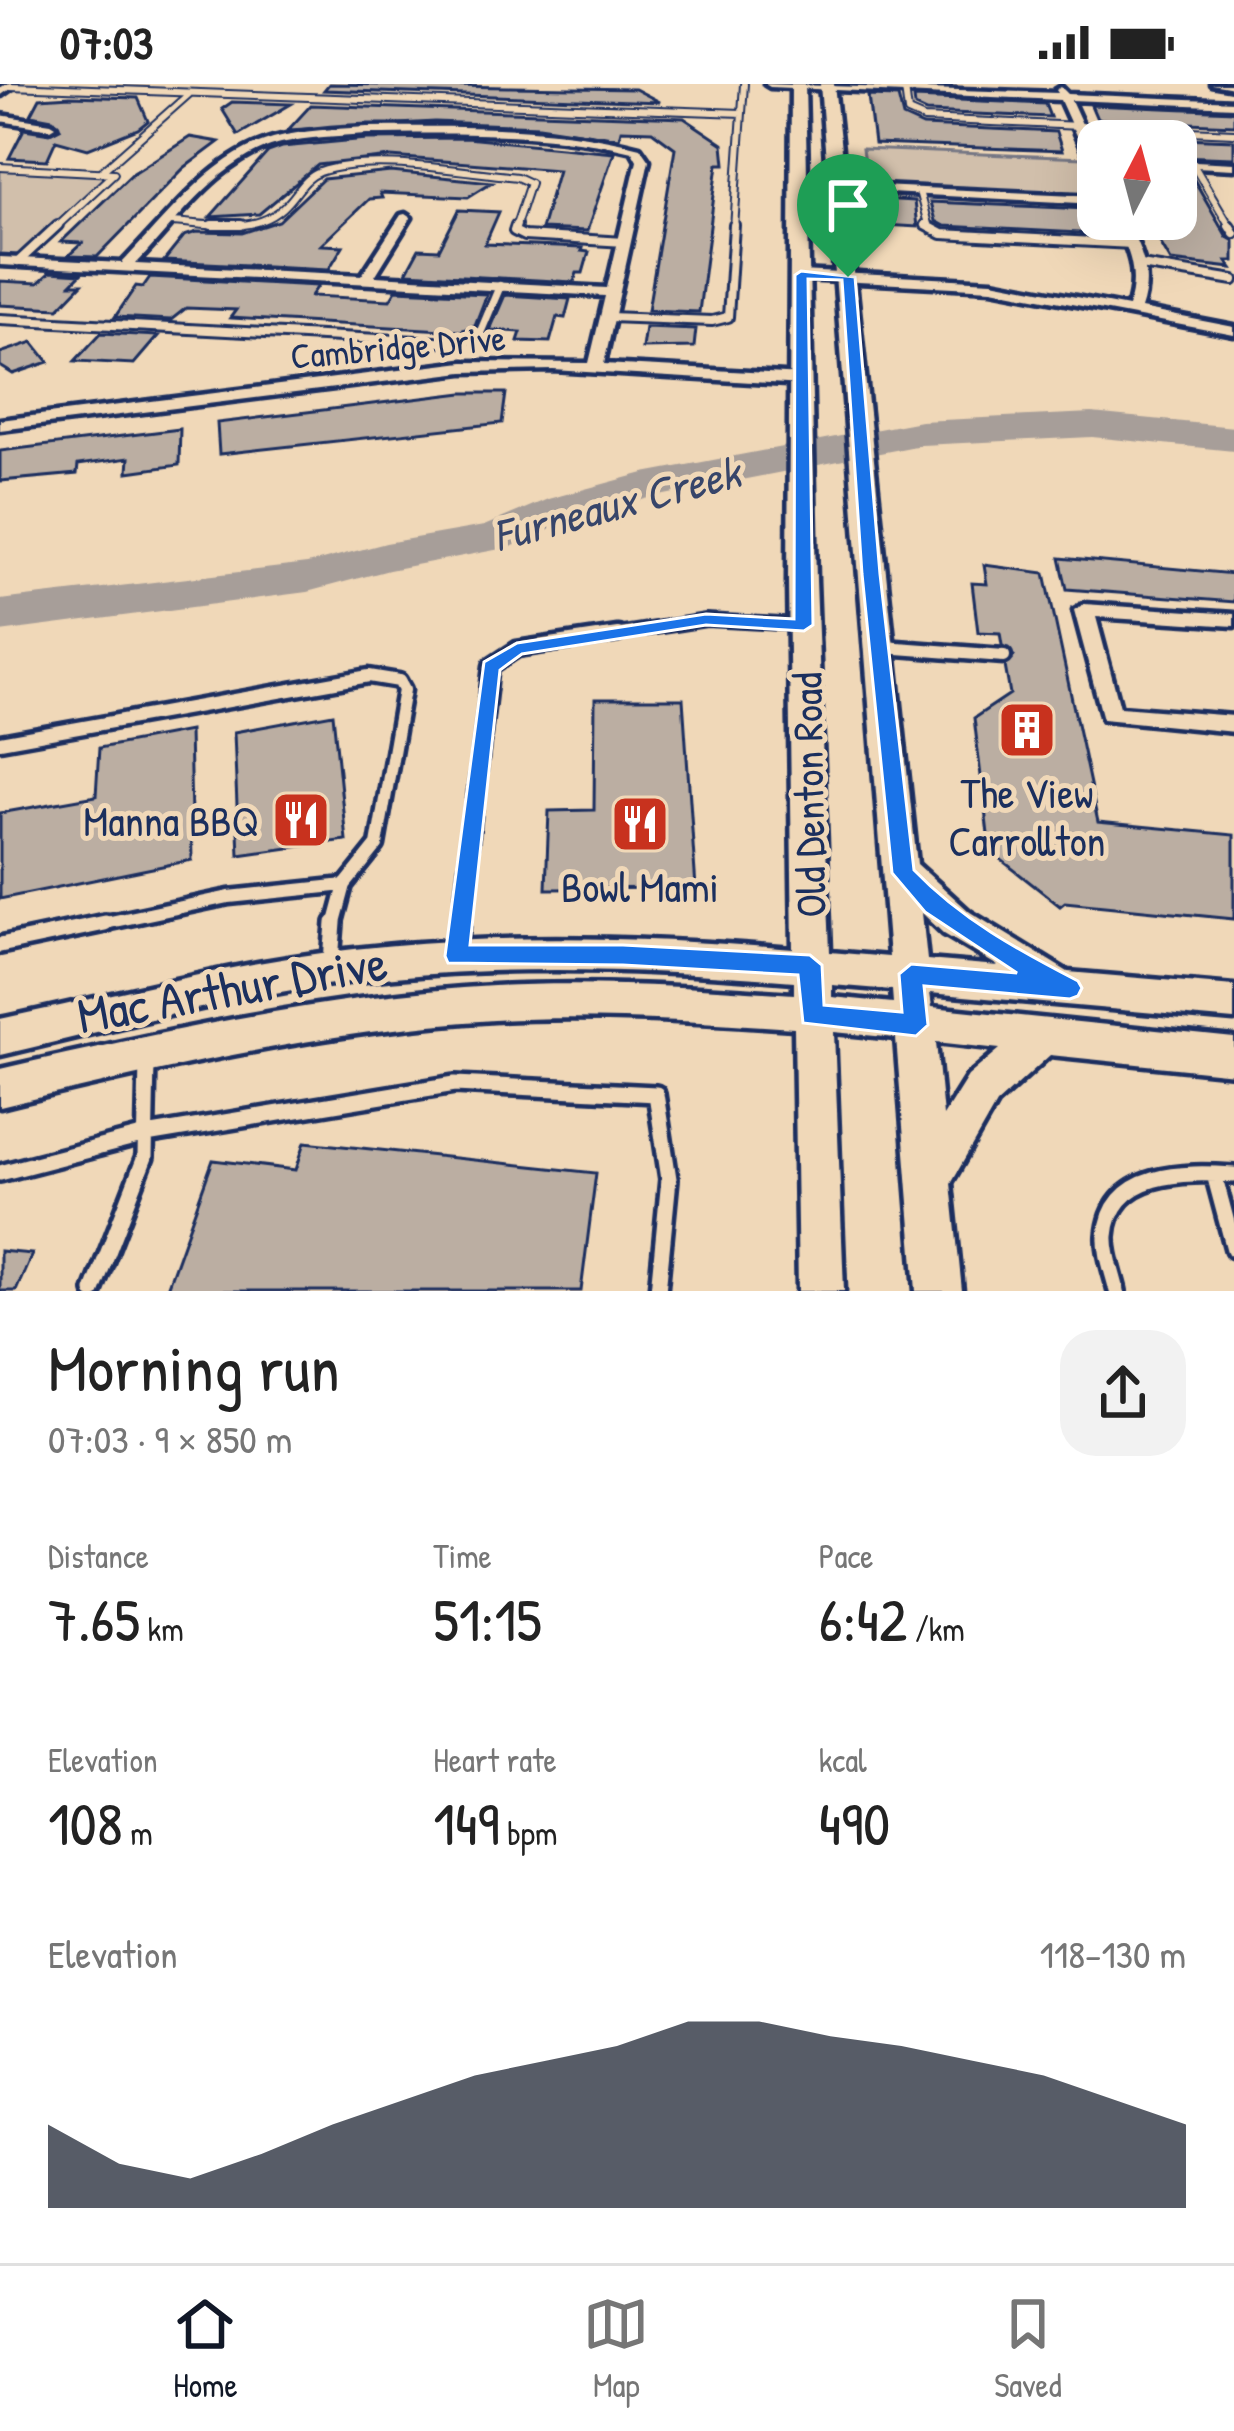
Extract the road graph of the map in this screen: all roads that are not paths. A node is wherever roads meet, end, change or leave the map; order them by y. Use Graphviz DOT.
graph roads {
  1 [pos="745,84"];
  2 [pos="770,84"];
  3 [pos="798,84"];
  4 [pos="1057,84"];
  5 [pos="1216,84"];
  6 [pos="827,85"];
  7 [pos="1234,85"];
  8 [pos="7,88"];
  9 [pos="905,89"];
  10 [pos="190,92"];
  11 [pos="978,93"];
  12 [pos="1064,97"];
  13 [pos="1234,104"];
  14 [pos="742,113"];
  15 [pos="0,118"];
  16 [pos="1077,124"];
  17 [pos="51,126"];
  18 [pos="1077,126"];
  19 [pos="1197,131"];
  20 [pos="1234,133"];
  21 [pos="1197,164"];
  22 [pos="0,166"];
  23 [pos="1234,166"];
  24 [pos="102,171"];
  25 [pos="1197,171"];
  26 [pos="836,188"];
  27 [pos="919,191"];
  28 [pos="1077,199"];
  29 [pos="1216,203"];
  30 [pos="1234,204"];
  31 [pos="405,218"];
  32 [pos="171,221"];
  33 [pos="1234,233"];
  34 [pos="1130,240"];
  35 [pos="625,242"];
  36 [pos="1132,244"];
  37 [pos="0,261"];
  38 [pos="18,262"];
  39 [pos="1141,265"];
  40 [pos="126,267"];
  41 [pos="801,275"];
  42 [pos="848,277"];
  43 [pos="366,279"];
  44 [pos="1234,280"];
  45 [pos="500,286"];
  46 [pos="614,292"];
  47 [pos="1133,312"];
  48 [pos="609,316"];
  49 [pos="0,319"];
  50 [pos="1234,331"];
  51 [pos="596,367"];
  52 [pos="803,380"];
  53 [pos="0,425"];
  54 [pos="1234,620"];
  55 [pos="804,625"];
  56 [pos="881,646"];
  57 [pos="1004,656"];
  58 [pos="1234,724"];
  59 [pos="0,742"];
  60 [pos="903,873"];
  61 [pos="345,885"];
  62 [pos="0,945"];
  63 [pos="457,956"];
  64 [pos="810,965"];
  65 [pos="331,970"];
  66 [pos="911,974"];
  67 [pos="1070,988"];
  68 [pos="1234,1003"];
  69 [pos="812,1016"];
  70 [pos="916,1025"];
  71 [pos="0,1037"];
  72 [pos="1040,1039"];
  73 [pos="148,1053"];
  74 [pos="1234,1056"];
  75 [pos="0,1088"];
  76 [pos="146,1135"];
  77 [pos="0,1173"];
  78 [pos="1214,1174"];
  79 [pos="1234,1175"];
  80 [pos="929,1179"];
  81 [pos="1234,1250"];
  82 [pos="93,1291"];
  83 [pos="658,1291"];
  84 [pos="821,1291"];
  85 [pos="939,1291"];
  86 [pos="1117,1291"];
  1 -- 14 [label="lane"];
  2 -- 3 [label="street"];
  3 -- 6 [label="street"];
  3 -- 41 [label="main road, Old Denton Road"];
  4 -- 11 [label="street"];
  4 -- 12 [label="street"];
  5 -- 7 [label="street"];
  6 -- 9 [label="street"];
  6 -- 26 [label="main road, Old Denton Road"];
  8 -- 10 [label="lane"];
  9 -- 11 [label="street"];
  9 -- 18 [label="lane"];
  10 -- 14 [label="lane"];
  10 -- 24 [label="lane"];
  11 -- 12 [label="street"];
  12 -- 13 [label="street"];
  12 -- 16 [label="street"];
  14 -- 48 [label="lane"];
  15 -- 17 [label="street"];
  19 -- 20 [label="lane"];
  21 -- 23 [label="street"];
  22 -- 24 [label="lane"];
  24 -- 38 [label="lane"];
  25 -- 29 [label="lane"];
  26 -- 27 [label="street"];
  26 -- 42 [label="main road, Old Denton Road"];
  27 -- 28 [label="street"];
  27 -- 36 [label="lane"];
  29 -- 30 [label="lane"];
  29 -- 33 [label="lane"];
  31 -- 43 [label="street"];
  32 -- 35 [label="lane"];
  32 -- 35 [label="street"];
  32 -- 40 [label="street"];
  34 -- 36 [label="street"];
  35 -- 46 [label="street"];
  36 -- 39 [label="street"];
  37 -- 38 [label="street"];
  38 -- 40 [label="street"];
  39 -- 44 [label="lane"];
  39 -- 47 [label="street"];
  40 -- 43 [label="street"];
  41 -- 42 [label="street"];
  41 -- 52 [label="main road, Old Denton Road"];
  42 -- 47 [label="street"];
  42 -- 56 [label="main road, Old Denton Road"];
  43 -- 45 [label="street"];
  45 -- 46 [label="street"];
  45 -- 49 [label="lane"];
  46 -- 48 [label="street"];
  47 -- 50 [label="street"];
  48 -- 51 [label="street"];
  51 -- 52 [label="street, Cambridge Drive"];
  51 -- 53 [label="street, Cambridge Drive"];
  52 -- 55 [label="main road, Old Denton Road"];
  54 -- 58 [label="street"];
  55 -- 63 [label="lane"];
  55 -- 64 [label="main road, Old Denton Road"];
  56 -- 57 [label="lane"];
  56 -- 60 [label="main road, Old Denton Road"];
  59 -- 61 [label="lane"];
  60 -- 66 [label="main road, Old Denton Road"];
  60 -- 67 [label="main road"];
  61 -- 62 [label="lane"];
  61 -- 65 [label="lane"];
  63 -- 64 [label="main road, Mac Arthur Drive"];
  63 -- 65 [label="main road, Mac Arthur Drive"];
  64 -- 66 [label="main road, Mac Arthur Drive"];
  64 -- 69 [label="main road, Old Denton Road"];
  65 -- 71 [label="main road, Mac Arthur Drive"];
  66 -- 67 [label="main road, Mac Arthur Drive"];
  66 -- 70 [label="main road, Old Denton Road"];
  67 -- 68 [label="main road, Mac Arthur Drive"];
  69 -- 70 [label="main road, Mac Arthur Drive"];
  69 -- 73 [label="main road, Mac Arthur Drive"];
  69 -- 84 [label="main road, Old Denton Road"];
  70 -- 72 [label="main road, Mac Arthur Drive"];
  70 -- 80 [label="main road, Old Denton Road"];
  72 -- 74 [label="main road, Mac Arthur Drive"];
  72 -- 80 [label="main road"];
  73 -- 75 [label="main road, Mac Arthur Drive"];
  73 -- 76 [label="lane"];
  76 -- 77 [label="lane"];
  76 -- 82 [label="lane"];
  76 -- 83 [label="lane"];
  78 -- 79 [label="lane"];
  78 -- 81 [label="lane"];
  78 -- 86 [label="lane"];
  80 -- 85 [label="main road, Old Denton Road"];
}
